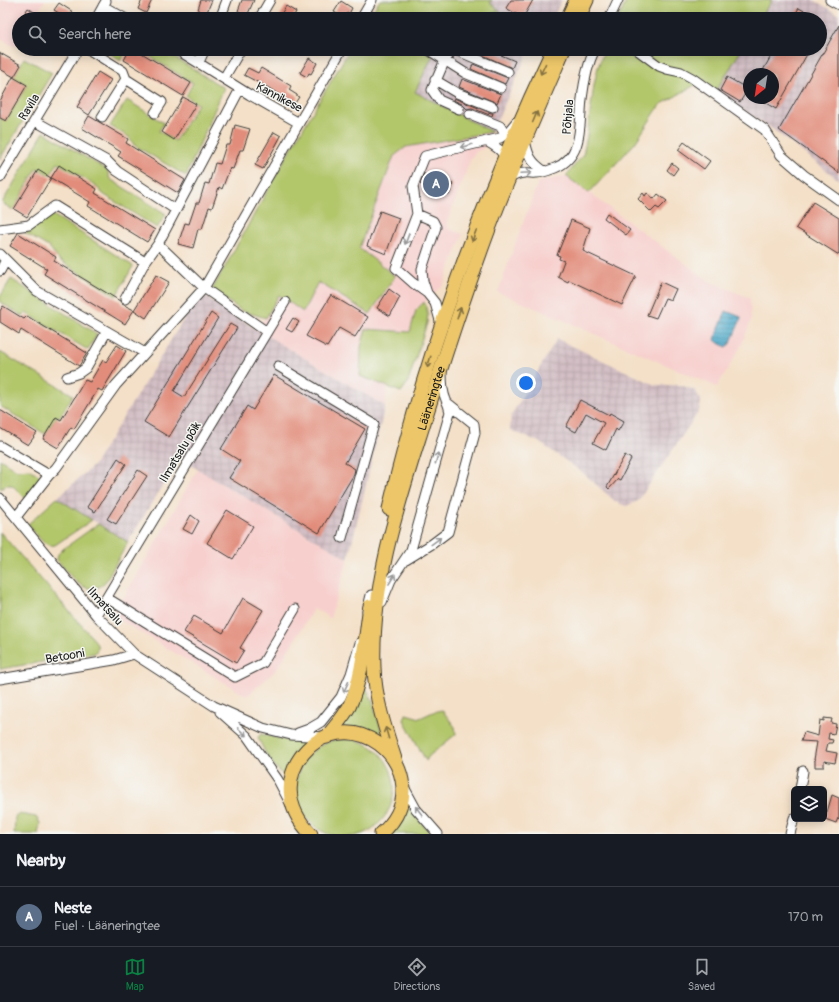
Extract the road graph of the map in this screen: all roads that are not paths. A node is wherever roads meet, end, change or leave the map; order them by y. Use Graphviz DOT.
graph roads {
  1 [pos="227,0"];
  2 [pos="270,0"];
  3 [pos="372,0"];
  4 [pos="576,0"];
  5 [pos="587,0"];
  6 [pos="618,0"];
  7 [pos="830,0"];
  8 [pos="105,3"];
  9 [pos="839,5"];
  10 [pos="100,12"];
  11 [pos="117,12"];
  12 [pos="223,12"];
  13 [pos="263,12"];
  14 [pos="365,12"];
  15 [pos="570,12"];
  16 [pos="581,12"];
  17 [pos="612,12"];
  18 [pos="74,56"];
  19 [pos="99,56"];
  20 [pos="188,56"];
  21 [pos="202,56"];
  22 [pos="237,56"];
  23 [pos="338,56"];
  24 [pos="438,56"];
  25 [pos="448,56"];
  26 [pos="470,56"];
  27 [pos="549,56"];
  28 [pos="561,56"];
  29 [pos="592,56"];
  30 [pos="645,56"];
  31 [pos="445,60"];
  32 [pos="199,62"];
  33 [pos="508,72"];
  34 [pos="224,78"];
  35 [pos="126,79"];
  36 [pos="435,80"];
  37 [pos="501,88"];
  38 [pos="240,89"];
  39 [pos="534,89"];
  40 [pos="493,107"];
  41 [pos="459,109"];
  42 [pos="155,113"];
  43 [pos="470,114"];
  44 [pos="102,117"];
  45 [pos="35,120"];
  46 [pos="299,123"];
  47 [pos="505,134"];
  48 [pos="525,140"];
  49 [pos="486,141"];
  50 [pos="505,156"];
  51 [pos="544,172"];
  52 [pos="0,178"];
  53 [pos="509,179"];
  54 [pos="839,200"];
  55 [pos="176,210"];
  56 [pos="417,214"];
  57 [pos="0,229"];
  58 [pos="158,244"];
  59 [pos="3,257"];
  60 [pos="145,262"];
  61 [pos="0,271"];
  62 [pos="204,288"];
  63 [pos="427,294"];
  64 [pos="125,299"];
  65 [pos="285,302"];
  66 [pos="441,325"];
  67 [pos="107,331"];
  68 [pos="267,332"];
  69 [pos="145,353"];
  70 [pos="443,363"];
  71 [pos="278,366"];
  72 [pos="67,377"];
  73 [pos="449,404"];
  74 [pos="0,446"];
  75 [pos="49,475"];
  76 [pos="0,498"];
  77 [pos="16,517"];
  78 [pos="342,538"];
  79 [pos="403,562"];
  80 [pos="371,595"];
  81 [pos="107,598"];
  82 [pos="295,609"];
  83 [pos="96,615"];
  84 [pos="376,628"];
  85 [pos="134,654"];
  86 [pos="0,679"];
  87 [pos="214,706"];
  88 [pos="291,735"];
  89 [pos="327,737"];
  90 [pos="396,762"];
  91 [pos="803,771"];
  92 [pos="403,786"];
  93 [pos="800,786"];
  94 [pos="294,813"];
  95 [pos="793,822"];
  96 [pos="300,834"];
  97 [pos="311,834"];
  98 [pos="382,834"];
  99 [pos="438,834"];
  100 [pos="790,834"];
  1 -- 12 [label="street"];
  2 -- 13 [label="street"];
  3 -- 14 [label="street"];
  4 -- 15 [label="highway"];
  5 -- 16 [label="highway"];
  6 -- 17 [label="street"];
  7 -- 9 [label="street"];
  8 -- 10 [label="street"];
  8 -- 11 [label="street"];
  18 -- 45 [label="street, Ravila"];
  19 -- 35 [label="street"];
  20 -- 32 [label="street, Kannikese"];
  21 -- 32 [label="street"];
  22 -- 34 [label="street"];
  23 -- 46 [label="street, Kannikese"];
  24 -- 31 [label="street"];
  25 -- 31 [label="street"];
  26 -- 33 [label="street"];
  27 -- 39 [label="highway, Lääneringtee, one-way"];
  48 -- 28 [label="highway, Lääneringtee, one-way"];
  29 -- 51 [label="street, Põhjala"];
  30 -- 54 [label="street"];
  31 -- 36 [label="street"];
  31 -- 37 [label="street"];
  32 -- 34 [label="street, Kannikese"];
  34 -- 38 [label="street, Kannikese"];
  35 -- 42 [label="street"];
  35 -- 44 [label="street"];
  36 -- 40 [label="street"];
  36 -- 41 [label="street"];
  38 -- 46 [label="street, Kannikese"];
  38 -- 55 [label="street"];
  39 -- 47 [label="street"];
  39 -- 50 [label="highway, Lääneringtee"];
  43 -- 47 [label="street"];
  45 -- 52 [label="street, Ravila"];
  45 -- 55 [label="street"];
  46 -- 62 [label="street"];
  47 -- 49 [label="street"];
  48 -- 51 [label="street"];
  48 -- 53 [label="highway, Lääneringtee"];
  49 -- 50 [label="street"];
  49 -- 56 [label="street, one-way"];
  50 -- 53 [label="street"];
  50 -- 66 [label="highway, Lääneringtee, one-way"];
  53 -- 51 [label="street, Põhjala, one-way"];
  70 -- 53 [label="highway, Lääneringtee, one-way"];
  55 -- 58 [label="street"];
  56 -- 63 [label="street"];
  56 -- 63 [label="street, one-way"];
  57 -- 60 [label="street"];
  58 -- 60 [label="street"];
  58 -- 62 [label="street"];
  59 -- 61 [label="street"];
  59 -- 67 [label="street"];
  60 -- 64 [label="street"];
  62 -- 68 [label="street"];
  62 -- 69 [label="street"];
  63 -- 66 [label="street"];
  65 -- 68 [label="street, Ilmatsalu põik"];
  66 -- 80 [label="highway, Lääneringtee, one-way"];
  67 -- 69 [label="street"];
  67 -- 72 [label="street"];
  68 -- 81 [label="street, Ilmatsalu põik"];
  69 -- 75 [label="street"];
  70 -- 73 [label="street"];
  70 -- 84 [label="highway, Lääneringtee"];
  71 -- 78 [label="street"];
  79 -- 73 [label="street, one-way"];
  79 -- 73 [label="street, one-way"];
  74 -- 75 [label="street"];
  75 -- 77 [label="street"];
  76 -- 77 [label="street, Ilmatsalu"];
  77 -- 83 [label="street, Ilmatsalu"];
  84 -- 79 [label="street, one-way"];
  80 -- 88 [label="street, one-way"];
  80 -- 89 [label="highway, Lääneringtee"];
  81 -- 82 [label="street"];
  81 -- 83 [label="street, Ilmatsalu põik"];
  83 -- 85 [label="street, Ilmatsalu"];
  90 -- 84 [label="highway, Lääneringtee, one-way"];
  85 -- 86 [label="street, Betooni"];
  85 -- 87 [label="street, Ilmatsalu"];
  87 -- 88 [label="street, Ilmatsalu"];
  87 -- 94 [label="street, Ilmatsalu, one-way"];
  88 -- 89 [label="street, Ilmatsalu"];
  89 -- 90 [label="highway"];
  89 -- 94 [label="highway"];
  90 -- 92 [label="highway, Lääneringtee"];
  91 -- 93 [label="street"];
  92 -- 98 [label="highway"];
  99 -- 92 [label="street, one-way"];
  94 -- 96 [label="highway"];
  94 -- 97 [label="highway"];
  95 -- 100 [label="street"];
}
